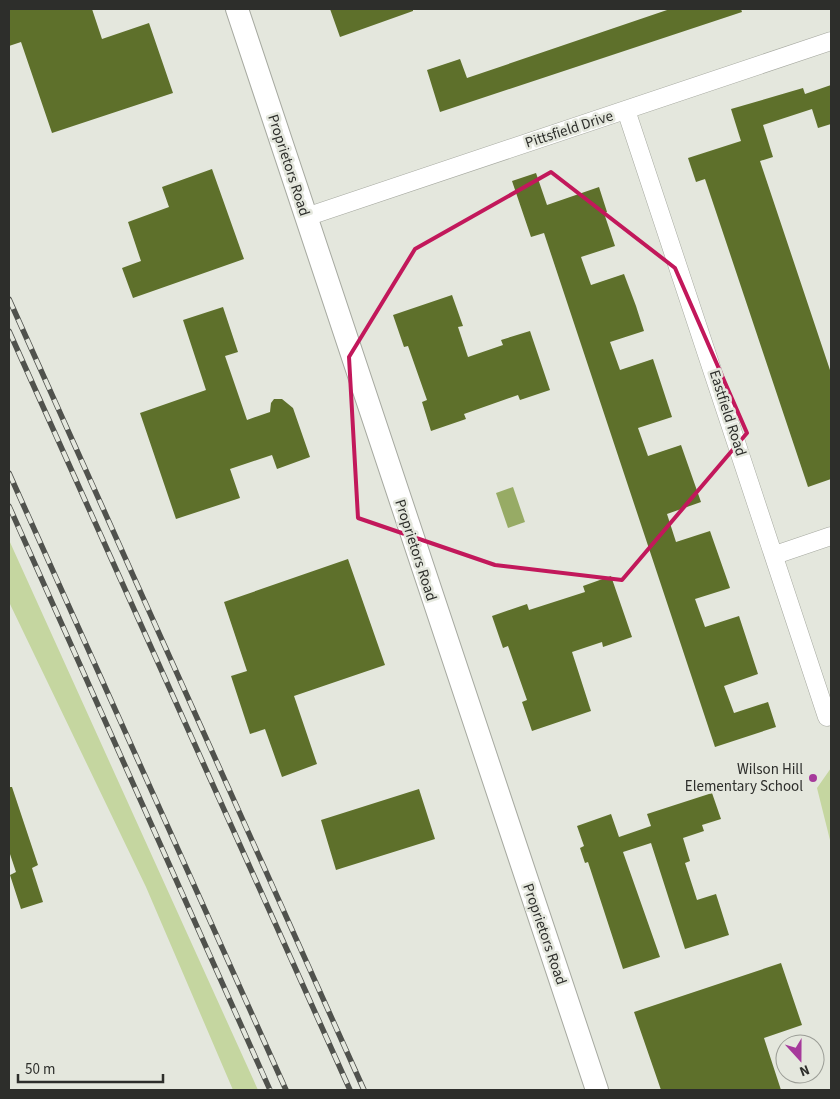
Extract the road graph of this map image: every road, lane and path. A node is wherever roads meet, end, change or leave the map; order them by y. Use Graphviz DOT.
graph roads {
  1 [pos="237,9"];
  2 [pos="831,41"];
  3 [pos="626,110"];
  4 [pos="306,217"];
  5 [pos="831,536"];
  6 [pos="775,555"];
  7 [pos="827,717"];
  8 [pos="597,1090"];
  1 -- 4 [label="street, Proprietors Road"];
  2 -- 3 [label="street, Pittsfield Drive"];
  3 -- 4 [label="street, Pittsfield Drive"];
  3 -- 6 [label="street, Eastfield Road"];
  4 -- 8 [label="street, Proprietors Road"];
  5 -- 6 [label="street"];
  6 -- 7 [label="street, Eastfield Road"];
}
